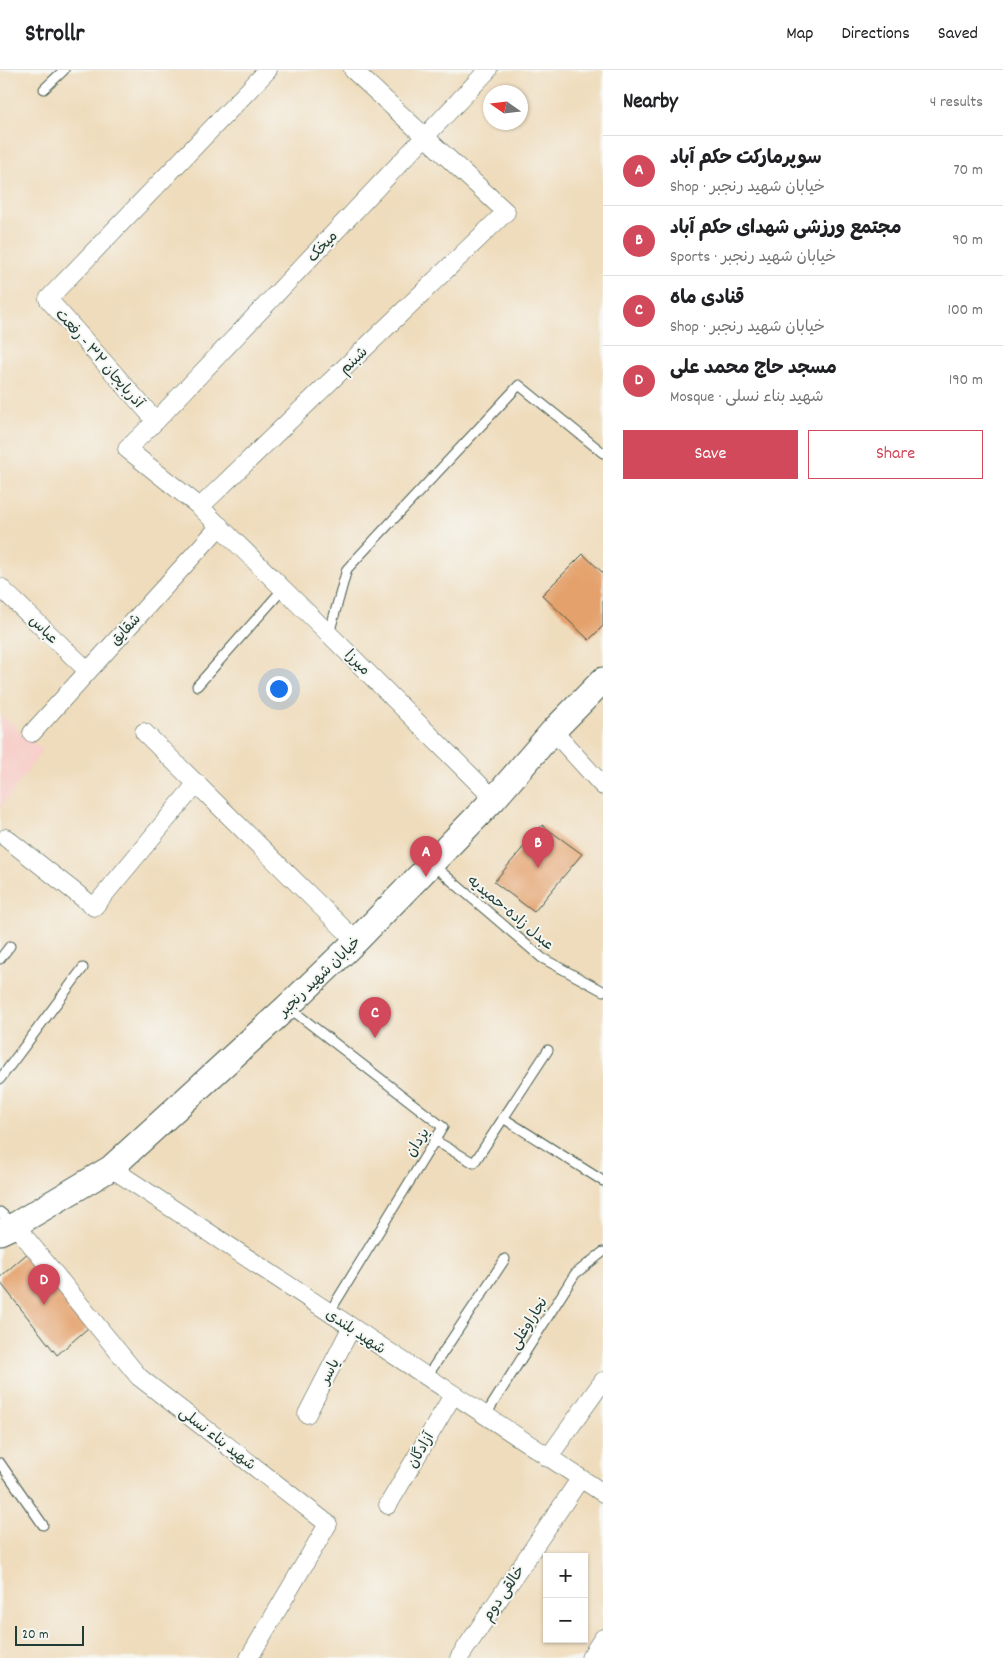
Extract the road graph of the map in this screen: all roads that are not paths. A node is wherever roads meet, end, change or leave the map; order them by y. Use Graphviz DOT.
graph roads {
  1 [pos="64,70"];
  2 [pos="268,70"];
  3 [pos="353,70"];
  4 [pos="488,70"];
  5 [pos="44,89"];
  6 [pos="424,137"];
  7 [pos="156,421"];
  8 [pos="603,453"];
  9 [pos="200,507"];
  10 [pos="220,526"];
  11 [pos="0,587"];
  12 [pos="284,589"];
  13 [pos="330,634"];
  14 [pos="88,670"];
  15 [pos="603,680"];
  16 [pos="196,686"];
  17 [pos="554,731"];
  18 [pos="144,732"];
  19 [pos="32,733"];
  20 [pos="197,783"];
  21 [pos="603,786"];
  22 [pos="494,799"];
  23 [pos="6,838"];
  24 [pos="431,864"];
  25 [pos="356,941"];
  26 [pos="10,946"];
  27 [pos="0,959"];
  28 [pos="83,968"];
  29 [pos="603,990"];
  30 [pos="287,1007"];
  31 [pos="548,1050"];
  32 [pos="0,1079"];
  33 [pos="503,1118"];
  34 [pos="434,1140"];
  35 [pos="111,1168"];
  36 [pos="603,1181"];
  37 [pos="5,1223"];
  38 [pos="603,1252"];
  39 [pos="505,1259"];
  40 [pos="328,1313"];
  41 [pos="351,1328"];
  42 [pos="426,1378"];
  43 [pos="603,1380"];
  44 [pos="452,1395"];
  45 [pos="307,1414"];
  46 [pos="485,1416"];
  47 [pos="548,1458"];
  48 [pos="0,1463"];
  49 [pos="580,1479"];
  50 [pos="603,1494"];
  51 [pos="388,1505"];
  52 [pos="43,1525"];
  53 [pos="603,1638"];
  54 [pos="249,1658"];
  55 [pos="459,1658"];
  56 [pos="590,1658"];
  1 -- 5 [label="lane"];
  2 -- 7 [label="street, آذربایجان ۳۲ - رفعت"];
  3 -- 6 [label="street"];
  4 -- 6 [label="street, میخک"];
  6 -- 7 [label="street, میخک"];
  6 -- 9 [label="street, شبنم"];
  7 -- 9 [label="street, آذربایجان ۳۲ - رفعت"];
  8 -- 13 [label="lane"];
  9 -- 10 [label="street, آذربایجان ۳۲ - رفعت"];
  10 -- 12 [label="street, میرزا"];
  10 -- 14 [label="street, شقایق"];
  11 -- 14 [label="street, عباس"];
  12 -- 13 [label="street, میرزا"];
  12 -- 16 [label="lane"];
  13 -- 22 [label="street, میرزا"];
  14 -- 19 [label="street, شقایق"];
  15 -- 17 [label="street, خیابان شهید رنجبر"];
  17 -- 21 [label="street"];
  17 -- 22 [label="street, خیابان شهید رنجبر"];
  18 -- 20 [label="street"];
  20 -- 23 [label="street"];
  20 -- 25 [label="street"];
  22 -- 24 [label="street, خیابان شهید رنجبر"];
  24 -- 25 [label="street, خیابان شهید رنجبر"];
  24 -- 29 [label="lane, عبدل زاده-حمیدیه"];
  25 -- 30 [label="street, خیابان شهید رنجبر"];
  26 -- 27 [label="lane"];
  28 -- 32 [label="lane"];
  30 -- 34 [label="lane, یزدان"];
  30 -- 35 [label="street, خیابان شهید رنجبر"];
  31 -- 33 [label="lane"];
  33 -- 34 [label="lane"];
  33 -- 36 [label="lane"];
  34 -- 40 [label="lane, یزدان"];
  35 -- 37 [label="street, خیابان شهید رنجبر"];
  35 -- 40 [label="street, شهید بلندی"];
  37 -- 54 [label="street, شهید بناء نسلی"];
  38 -- 46 [label="lane, نجاراوغلی"];
  39 -- 42 [label="lane"];
  40 -- 41 [label="street, شهید بلندی"];
  41 -- 42 [label="street, شهید بلندی"];
  41 -- 45 [label="street, یاسر"];
  42 -- 44 [label="street, شهید بلندی"];
  43 -- 47 [label="street"];
  44 -- 46 [label="street, شهید بلندی"];
  44 -- 51 [label="street, آزادگان"];
  46 -- 47 [label="street, شهید بلندی"];
  47 -- 49 [label="street, شهید بلندی"];
  48 -- 52 [label="lane"];
  49 -- 50 [label="street, شهید بلندی"];
  49 -- 55 [label="street, خالقی دوم"];
  53 -- 56 [label="street"];
}
